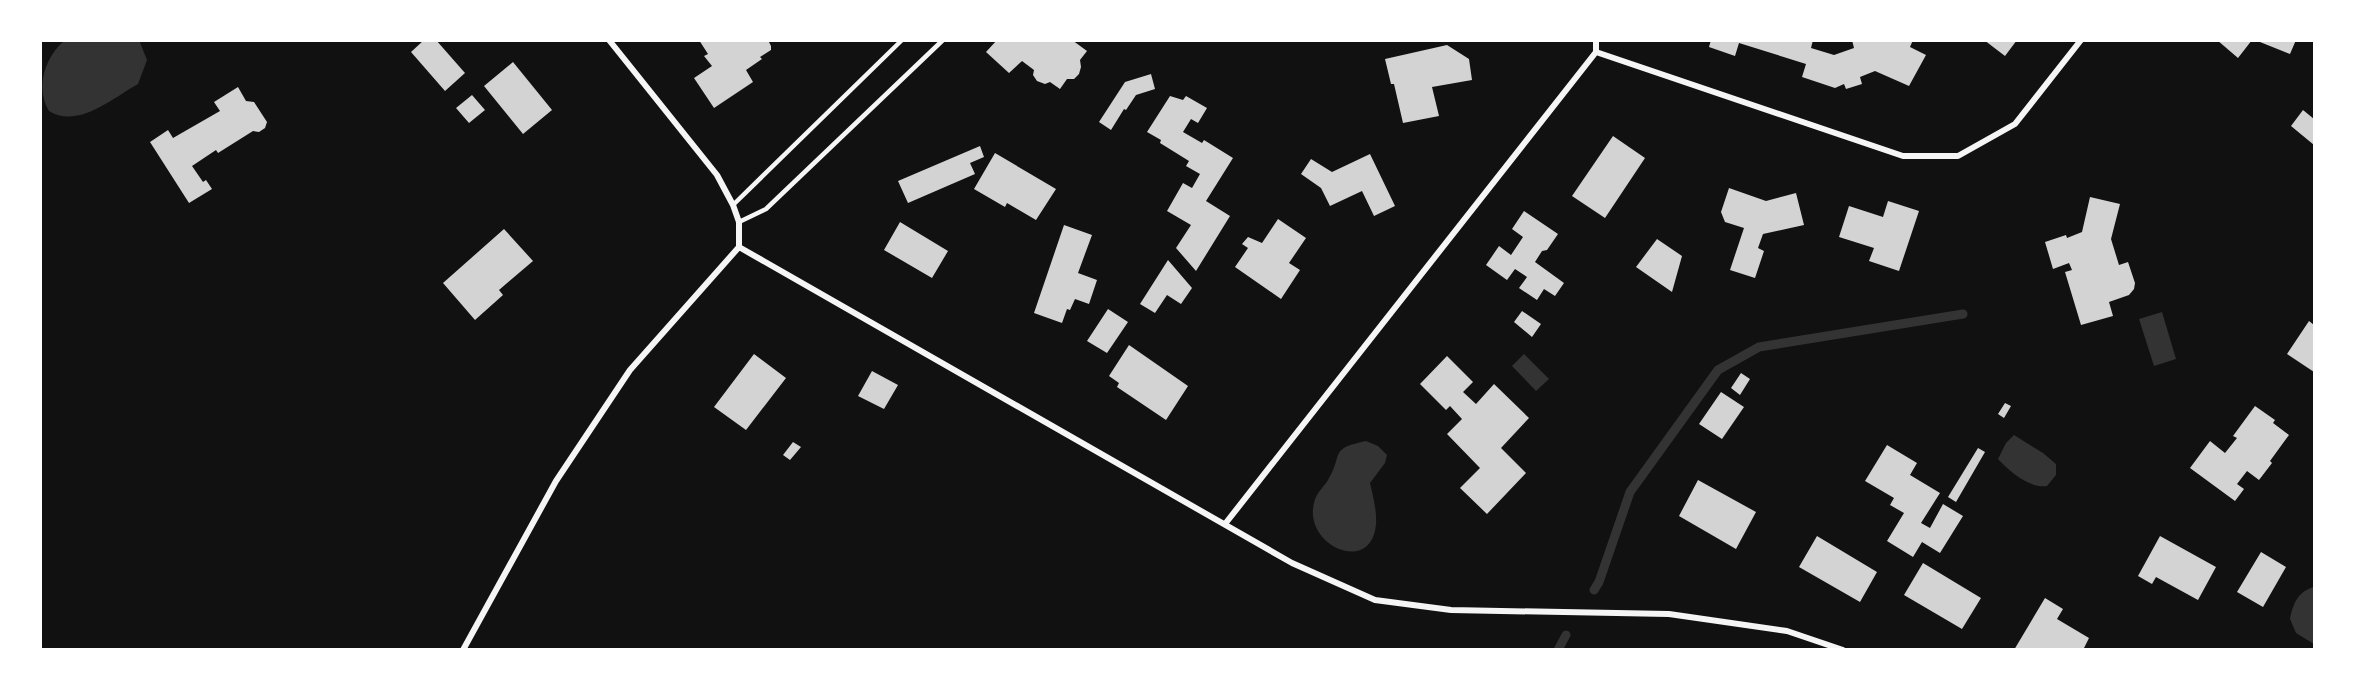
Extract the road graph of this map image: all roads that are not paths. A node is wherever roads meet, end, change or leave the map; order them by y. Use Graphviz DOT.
graph roads {
  1 [pos="609,40"];
  2 [pos="902,40"];
  3 [pos="943,40"];
  4 [pos="1596,40"];
  5 [pos="2081,40"];
  6 [pos="1596,52"];
  7 [pos="733,205"];
  8 [pos="739,222"];
  9 [pos="739,247"];
  10 [pos="1225,524"];
  11 [pos="463,650"];
  12 [pos="1843,650"];
  1 -- 7 [label="street"];
  2 -- 7 [label="lane"];
  3 -- 8 [label="lane"];
  4 -- 6 [label="street"];
  5 -- 6 [label="street"];
  6 -- 10 [label="street"];
  7 -- 8 [label="street"];
  8 -- 9 [label="street"];
  9 -- 10 [label="street"];
  9 -- 11 [label="street"];
  10 -- 12 [label="street"];
}
